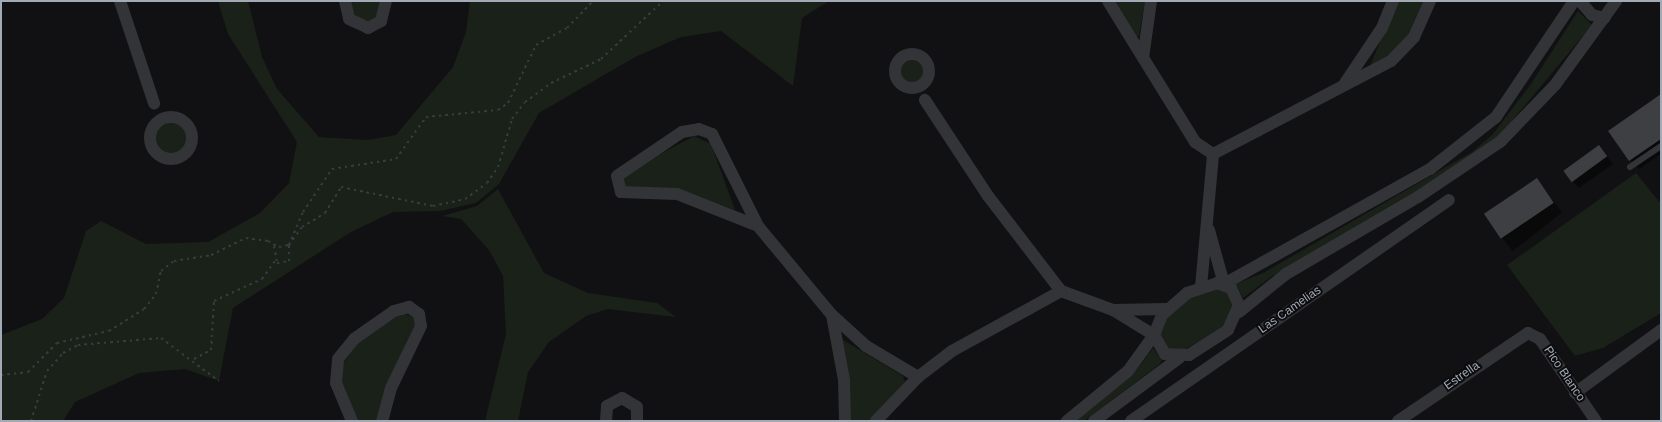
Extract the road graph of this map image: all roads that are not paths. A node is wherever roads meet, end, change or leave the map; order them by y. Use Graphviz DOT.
graph roads {
  1 [pos="120,1"];
  2 [pos="346,1"];
  3 [pos="386,1"];
  4 [pos="1108,1"];
  5 [pos="1151,1"];
  6 [pos="1393,1"];
  7 [pos="1430,1"];
  8 [pos="1574,1"];
  9 [pos="1580,1"];
  10 [pos="1616,1"];
  11 [pos="1604,18"];
  12 [pos="1143,58"];
  13 [pos="926,80"];
  14 [pos="1345,83"];
  15 [pos="910,88"];
  16 [pos="925,100"];
  17 [pos="154,103"];
  18 [pos="174,117"];
  19 [pos="154,127"];
  20 [pos="1661,146"];
  21 [pos="1213,154"];
  22 [pos="1630,167"];
  23 [pos="1449,200"];
  24 [pos="758,226"];
  25 [pos="1209,230"];
  26 [pos="1224,284"];
  27 [pos="1201,287"];
  28 [pos="1061,291"];
  29 [pos="1166,309"];
  30 [pos="1113,310"];
  31 [pos="1239,312"];
  32 [pos="832,315"];
  33 [pos="1661,330"];
  34 [pos="1528,333"];
  35 [pos="1154,335"];
  36 [pos="1180,358"];
  37 [pos="918,377"];
  38 [pos="1575,393"];
  39 [pos="352,421"];
  40 [pos="382,421"];
  41 [pos="606,421"];
  42 [pos="638,421"];
  43 [pos="845,421"];
  44 [pos="876,421"];
  45 [pos="1067,421"];
  46 [pos="1094,421"];
  47 [pos="1131,421"];
  48 [pos="1398,421"];
  49 [pos="1596,421"];
  1 -- 17 [label="street"];
  2 -- 3 [label="street"];
  4 -- 12 [label="street"];
  5 -- 12 [label="street"];
  6 -- 14 [label="street"];
  7 -- 14 [label="street"];
  8 -- 26 [label="street"];
  9 -- 11 [label="street"];
  10 -- 11 [label="street"];
  11 -- 31 [label="street"];
  12 -- 21 [label="street"];
  13 -- 15 [label="street"];
  13 -- 15 [label="street"];
  13 -- 16 [label="street"];
  14 -- 21 [label="street"];
  15 -- 16 [label="street"];
  16 -- 28 [label="street"];
  17 -- 18 [label="street"];
  17 -- 19 [label="street"];
  18 -- 19 [label="street"];
  18 -- 19 [label="street"];
  20 -- 22 [label="lane"];
  21 -- 25 [label="street"];
  23 -- 47 [label="street, Las Camelias"];
  24 -- 24 [label="street"];
  24 -- 32 [label="street"];
  25 -- 26 [label="street"];
  25 -- 27 [label="street"];
  26 -- 27 [label="street"];
  26 -- 31 [label="street"];
  27 -- 29 [label="street"];
  28 -- 30 [label="street"];
  28 -- 37 [label="street"];
  29 -- 30 [label="street"];
  29 -- 35 [label="street"];
  30 -- 35 [label="street"];
  31 -- 36 [label="street"];
  32 -- 37 [label="street"];
  32 -- 43 [label="street"];
  33 -- 38 [label="street"];
  34 -- 38 [label="street, Pico Blanco"];
  34 -- 48 [label="street, Estrella"];
  35 -- 36 [label="street"];
  35 -- 45 [label="street"];
  36 -- 46 [label="street"];
  37 -- 44 [label="street"];
  38 -- 49 [label="street, Pico Blanco"];
  39 -- 40 [label="street"];
  41 -- 42 [label="street"];
}
